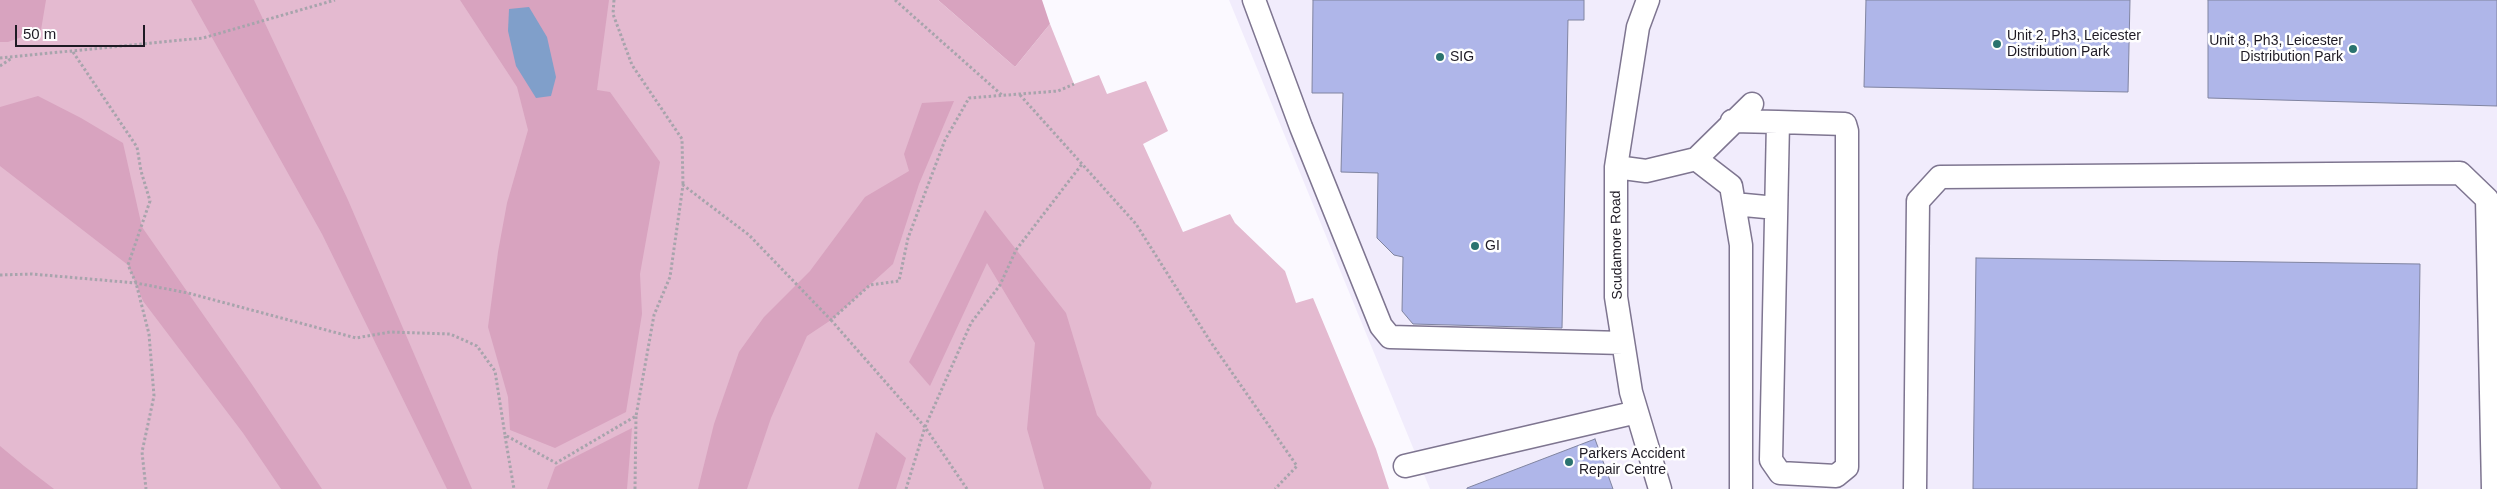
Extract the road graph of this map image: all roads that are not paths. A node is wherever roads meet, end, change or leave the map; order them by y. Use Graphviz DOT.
graph roads {
  1 [pos="1254,0"];
  2 [pos="1648,0"];
  3 [pos="1752,104"];
  4 [pos="1732,121"];
  5 [pos="1778,122"];
  6 [pos="1696,159"];
  7 [pos="1616,167"];
  8 [pos="1734,204"];
  9 [pos="1776,208"];
  10 [pos="1623,343"];
  11 [pos="1637,412"];
  12 [pos="1405,466"];
  13 [pos="1660,489"];
  14 [pos="1741,489"];
  15 [pos="1915,489"];
  16 [pos="2493,489"];
  1 -- 10 [label="street"];
  2 -- 7 [label="street, Scudamore Road"];
  3 -- 4 [label="street"];
  4 -- 5 [label="street"];
  4 -- 6 [label="street"];
  5 -- 9 [label="street"];
  5 -- 9 [label="street"];
  6 -- 7 [label="street"];
  6 -- 8 [label="street"];
  7 -- 10 [label="street, Scudamore Road"];
  8 -- 9 [label="street"];
  8 -- 14 [label="street"];
  10 -- 11 [label="street, Scudamore Road"];
  11 -- 12 [label="street"];
  11 -- 13 [label="street, Scudamore Road"];
  15 -- 16 [label="street"];
}
